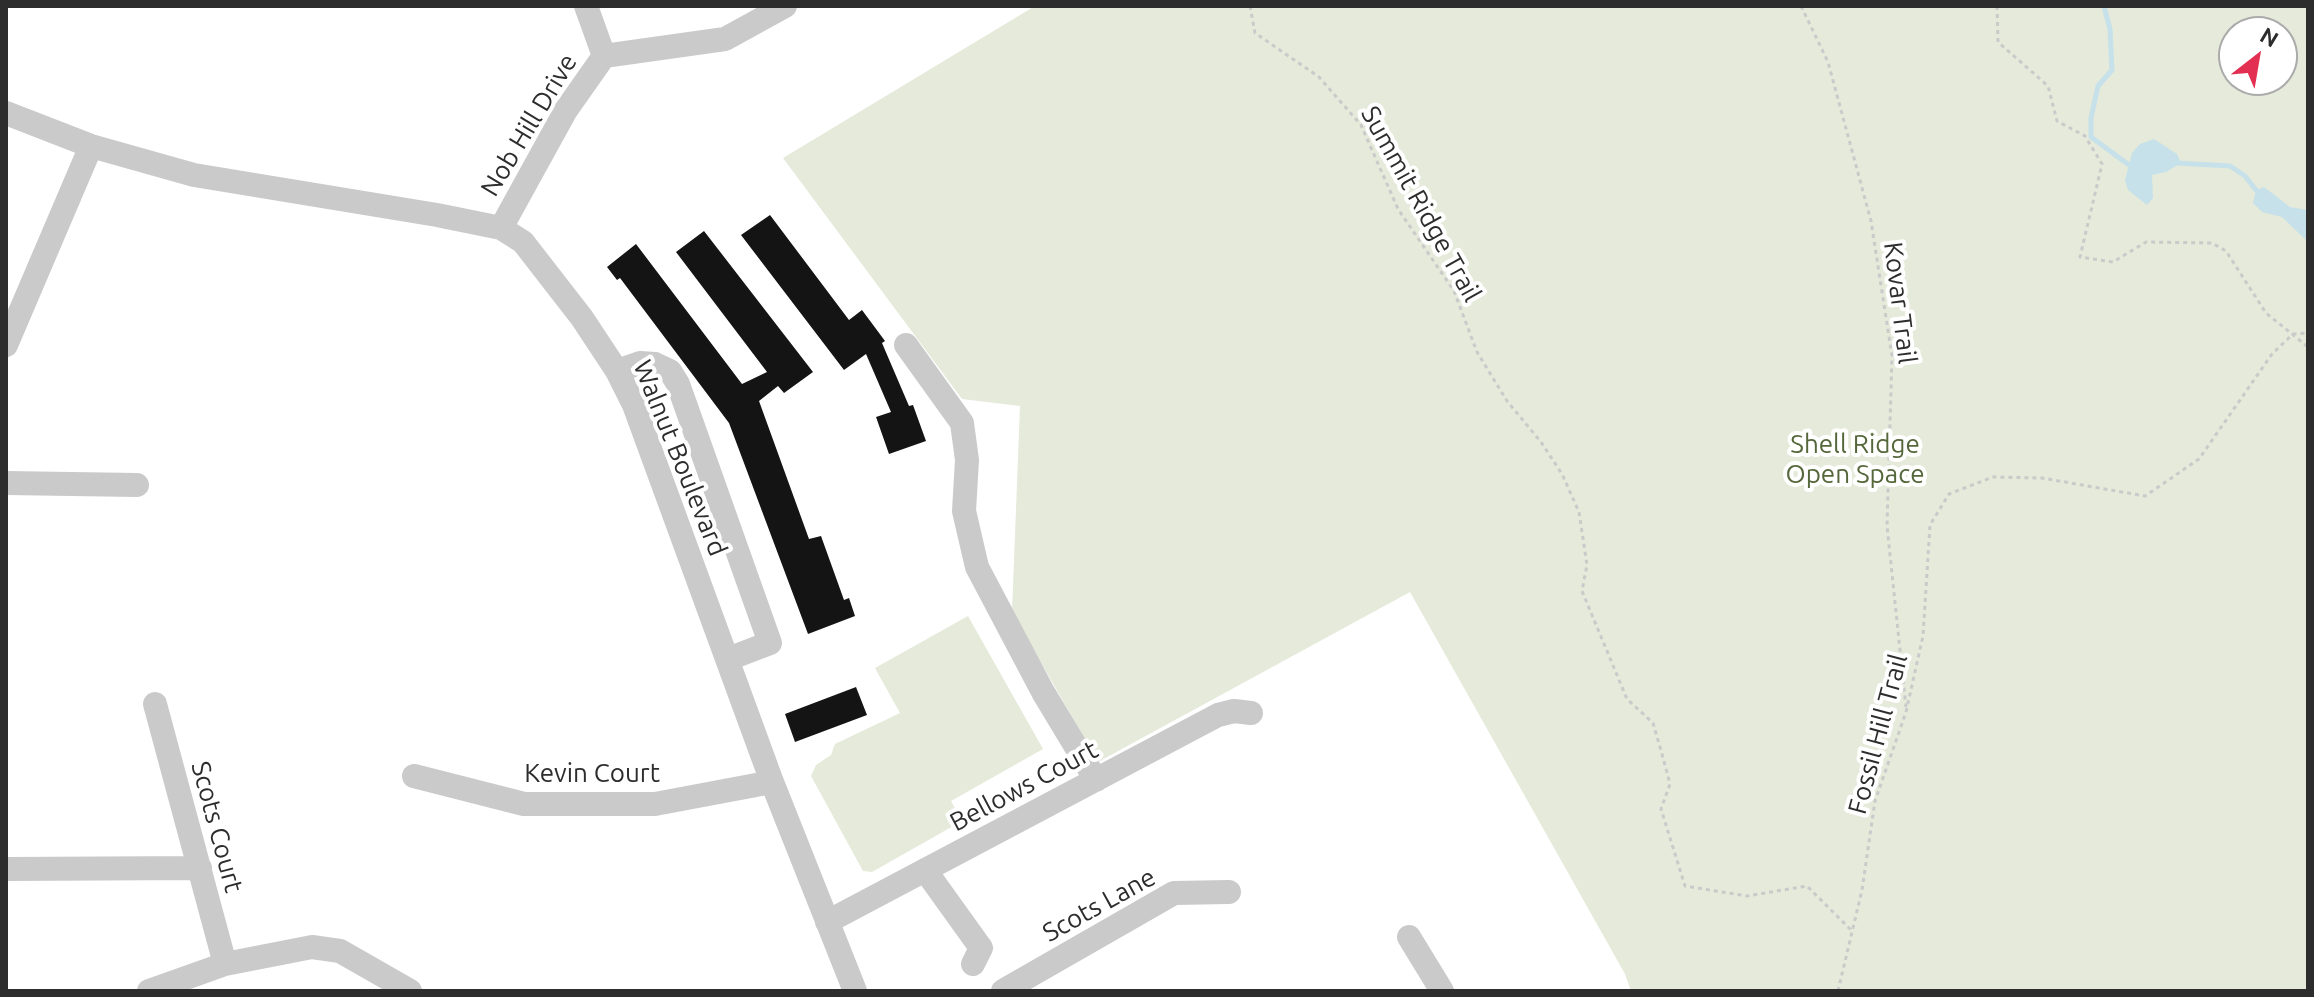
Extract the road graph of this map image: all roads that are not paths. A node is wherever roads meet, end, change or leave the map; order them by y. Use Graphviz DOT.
graph roads {
  1 [pos="586,6"];
  2 [pos="785,6"];
  3 [pos="604,56"];
  4 [pos="6,113"];
  5 [pos="91,146"];
  6 [pos="501,228"];
  7 [pos="6,345"];
  8 [pos="906,345"];
  9 [pos="617,371"];
  10 [pos="6,483"];
  11 [pos="137,485"];
  12 [pos="728,659"];
  13 [pos="155,704"];
  14 [pos="1251,713"];
  15 [pos="414,776"];
  16 [pos="1096,780"];
  17 [pos="772,782"];
  18 [pos="200,868"];
  19 [pos="6,869"];
  20 [pos="925,870"];
  21 [pos="1229,892"];
  22 [pos="827,922"];
  23 [pos="1409,937"];
  24 [pos="225,964"];
  25 [pos="973,964"];
  26 [pos="399,988"];
  27 [pos="149,991"];
  28 [pos="855,991"];
  29 [pos="1003,991"];
  30 [pos="1442,991"];
  1 -- 3 [label="street, Nob Hill Drive"];
  2 -- 3 [label="street"];
  3 -- 6 [label="street, Nob Hill Drive"];
  4 -- 5 [label="street, Walnut Boulevard"];
  5 -- 6 [label="street, Walnut Boulevard"];
  5 -- 7 [label="street"];
  6 -- 9 [label="street, Walnut Boulevard"];
  8 -- 16 [label="street"];
  9 -- 12 [label="street, Walnut Boulevard"];
  9 -- 12 [label="street"];
  10 -- 11 [label="street"];
  12 -- 17 [label="street, Walnut Boulevard"];
  13 -- 18 [label="street, Scots Court"];
  14 -- 16 [label="street, Bellows Court"];
  15 -- 17 [label="street, Kevin Court"];
  16 -- 20 [label="street, Bellows Court"];
  17 -- 22 [label="street, Walnut Boulevard"];
  18 -- 19 [label="street"];
  18 -- 24 [label="street, Scots Court"];
  20 -- 22 [label="street, Bellows Court"];
  20 -- 25 [label="street"];
  21 -- 29 [label="street, Scots Lane"];
  22 -- 28 [label="street, Walnut Boulevard"];
  23 -- 30 [label="street"];
  24 -- 26 [label="street"];
  24 -- 27 [label="street"];
}
